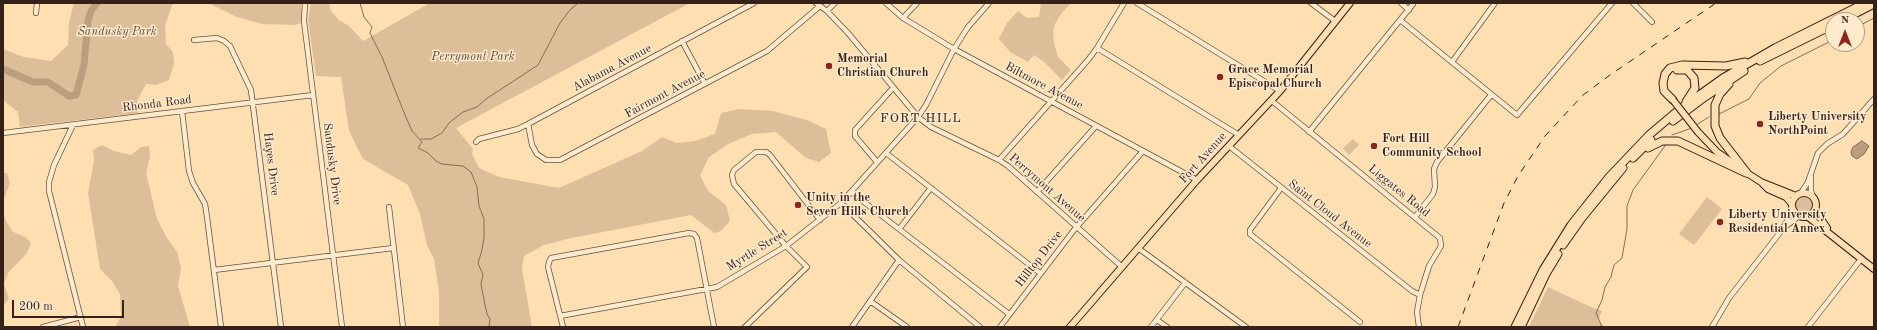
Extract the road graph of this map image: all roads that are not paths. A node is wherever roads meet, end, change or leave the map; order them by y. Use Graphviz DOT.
graph roads {
  1 [pos="37,3"];
  2 [pos="305,3"];
  3 [pos="754,3"];
  4 [pos="835,3"];
  5 [pos="886,3"];
  6 [pos="917,3"];
  7 [pos="989,3"];
  8 [pos="1124,3"];
  9 [pos="1137,3"];
  10 [pos="1312,3"];
  11 [pos="1350,3"];
  12 [pos="1401,3"];
  13 [pos="1496,3"];
  14 [pos="1612,3"];
  15 [pos="1633,3"];
  16 [pos="1865,3"];
  17 [pos="818,4"];
  18 [pos="1413,4"];
  19 [pos="1874,4"];
  20 [pos="1409,10"];
  21 [pos="827,11"];
  22 [pos="1858,12"];
  23 [pos="36,13"];
  24 [pos="903,18"];
  25 [pos="1400,20"];
  26 [pos="1335,21"];
  27 [pos="1652,22"];
  28 [pos="1825,29"];
  29 [pos="194,40"];
  30 [pos="682,41"];
  31 [pos="954,48"];
  32 [pos="1097,48"];
  33 [pos="1754,59"];
  34 [pos="1452,62"];
  35 [pos="1749,67"];
  36 [pos="705,84"];
  37 [pos="894,88"];
  38 [pos="1280,91"];
  39 [pos="313,95"];
  40 [pos="1492,95"];
  41 [pos="1874,98"];
  42 [pos="1050,100"];
  43 [pos="1673,100"];
  44 [pos="1272,101"];
  45 [pos="253,102"];
  46 [pos="1681,108"];
  47 [pos="182,111"];
  48 [pos="918,117"];
  49 [pos="528,124"];
  50 [pos="73,125"];
  51 [pos="1096,126"];
  52 [pos="1309,132"];
  53 [pos="3,134"];
  54 [pos="1239,135"];
  55 [pos="476,142"];
  56 [pos="1229,146"];
  57 [pos="1143,151"];
  58 [pos="886,153"];
  59 [pos="1634,157"];
  60 [pos="999,160"];
  61 [pos="877,162"];
  62 [pos="1812,172"];
  63 [pos="1747,173"];
  64 [pos="1197,180"];
  65 [pos="1761,182"];
  66 [pos="1281,188"];
  67 [pos="930,189"];
  68 [pos="851,192"];
  69 [pos="1037,192"];
  70 [pos="1798,194"];
  71 [pos="1813,197"];
  72 [pos="841,203"];
  73 [pos="389,207"];
  74 [pos="1792,207"];
  75 [pos="1815,210"];
  76 [pos="1799,216"];
  77 [pos="1807,216"];
  78 [pos="1415,217"];
  79 [pos="820,220"];
  80 [pos="1077,227"];
  81 [pos="900,228"];
  82 [pos="1782,230"];
  83 [pos="1828,232"];
  84 [pos="786,246"];
  85 [pos="393,248"];
  86 [pos="1138,248"];
  87 [pos="333,256"];
  88 [pos="1861,259"];
  89 [pos="899,260"];
  90 [pos="273,263"];
  91 [pos="1121,266"];
  92 [pos="1874,268"];
  93 [pos="214,270"];
  94 [pos="1040,273"];
  95 [pos="1185,283"];
  96 [pos="706,289"];
  97 [pos="1420,295"];
  98 [pos="870,300"];
  99 [pos="1009,314"];
  100 [pos="560,316"];
  101 [pos="81,318"];
  102 [pos="1157,320"];
  103 [pos="1360,322"];
  104 [pos="43,327"];
  105 [pos="83,327"];
  106 [pos="221,327"];
  107 [pos="281,327"];
  108 [pos="342,327"];
  109 [pos="403,327"];
  110 [pos="563,327"];
  111 [pos="714,327"];
  112 [pos="745,327"];
  113 [pos="852,327"];
  114 [pos="907,327"];
  115 [pos="980,327"];
  116 [pos="1000,327"];
  117 [pos="1070,327"];
  118 [pos="1151,327"];
  119 [pos="1167,327"];
  120 [pos="1246,327"];
  121 [pos="1419,327"];
  122 [pos="1515,327"];
  123 [pos="1521,327"];
  124 [pos="1712,327"];
  125 [pos="1808,327"];
  1 -- 23 [label="street"];
  2 -- 39 [label="street, Sandusky Drive"];
  3 -- 30 [label="street, Alabama Avenue"];
  4 -- 21 [label="street"];
  5 -- 24 [label="street, Biltmore Avenue"];
  6 -- 24 [label="street"];
  7 -- 31 [label="street, Myrtle Street"];
  8 -- 32 [label="street"];
  9 -- 38 [label="street"];
  10 -- 26 [label="street"];
  11 -- 26 [label="main road, Fort Avenue"];
  12 -- 20 [label="street"];
  13 -- 34 [label="street"];
  14 -- 40 [label="street"];
  15 -- 27 [label="street"];
  16 -- 33 [label="highway"];
  17 -- 21 [label="street, Perrymont Avenue"];
  17 -- 36 [label="street, Fairmont Avenue"];
  18 -- 20 [label="street"];
  19 -- 22 [label="highway"];
  20 -- 25 [label="street"];
  21 -- 37 [label="street, Perrymont Avenue"];
  24 -- 31 [label="street, Biltmore Avenue"];
  25 -- 34 [label="street"];
  25 -- 52 [label="street"];
  26 -- 38 [label="main road, Fort Avenue"];
  28 -- 35 [label="highway"];
  29 -- 45 [label="street, Hayes Drive"];
  30 -- 36 [label="street"];
  30 -- 49 [label="street, Alabama Avenue"];
  31 -- 42 [label="street, Biltmore Avenue"];
  31 -- 48 [label="street, Myrtle Street"];
  32 -- 42 [label="street"];
  32 -- 54 [label="street"];
  33 -- 43 [label="highway"];
  33 -- 46 [label="highway"];
  34 -- 40 [label="street"];
  35 -- 59 [label="highway"];
  35 -- 63 [label="highway"];
  36 -- 49 [label="street, Fairmont Avenue"];
  37 -- 48 [label="street, Perrymont Avenue"];
  37 -- 61 [label="street"];
  38 -- 44 [label="main road, Fort Avenue"];
  39 -- 45 [label="street, Rhonda Road"];
  39 -- 87 [label="street, Sandusky Drive"];
  40 -- 78 [label="street"];
  41 -- 62 [label="street"];
  42 -- 51 [label="street, Biltmore Avenue"];
  42 -- 60 [label="street"];
  43 -- 46 [label="highway"];
  43 -- 63 [label="main road, bridge"];
  44 -- 52 [label="street, Liggates Road"];
  44 -- 54 [label="main road, Fort Avenue"];
  45 -- 47 [label="street, Rhonda Road"];
  45 -- 90 [label="street, Hayes Drive"];
  46 -- 122 [label="highway"];
  47 -- 50 [label="street, Rhonda Road"];
  47 -- 93 [label="street"];
  48 -- 58 [label="street, Myrtle Street"];
  48 -- 60 [label="street, Perrymont Avenue"];
  49 -- 55 [label="street, Alabama Avenue"];
  50 -- 53 [label="street, Rhonda Road"];
  50 -- 101 [label="street"];
  51 -- 57 [label="street, Biltmore Avenue"];
  51 -- 69 [label="street"];
  52 -- 78 [label="street, Liggates Road"];
  54 -- 56 [label="main road, Fort Avenue"];
  56 -- 64 [label="main road, Fort Avenue"];
  56 -- 66 [label="street, Saint Cloud Avenue"];
  57 -- 64 [label="street, Biltmore Avenue"];
  57 -- 80 [label="street, Hilltop Drive"];
  58 -- 61 [label="street, Myrtle Street"];
  58 -- 67 [label="street"];
  59 -- 63 [label="highway"];
  59 -- 123 [label="highway"];
  60 -- 69 [label="street, Perrymont Avenue"];
  61 -- 68 [label="street, Myrtle Street"];
  62 -- 70 [label="street"];
  62 -- 71 [label="street"];
  63 -- 65 [label="main road"];
  64 -- 86 [label="main road, Fort Avenue"];
  65 -- 70 [label="main road"];
  65 -- 74 [label="main road"];
  66 -- 97 [label="street, Saint Cloud Avenue"];
  66 -- 103 [label="street"];
  67 -- 81 [label="street"];
  67 -- 94 [label="street"];
  68 -- 72 [label="street, Myrtle Street"];
  68 -- 81 [label="street"];
  69 -- 80 [label="street, Perrymont Avenue"];
  70 -- 71 [label="main road"];
  70 -- 74 [label="main road"];
  71 -- 75 [label="main road"];
  72 -- 79 [label="street, Myrtle Street"];
  72 -- 89 [label="street"];
  73 -- 85 [label="street"];
  74 -- 76 [label="main road"];
  74 -- 82 [label="street"];
  75 -- 77 [label="main road"];
  75 -- 83 [label="main road"];
  76 -- 77 [label="main road"];
  76 -- 82 [label="street"];
  77 -- 83 [label="main road"];
  78 -- 97 [label="street, Liggates Road"];
  79 -- 84 [label="street, Myrtle Street"];
  79 -- 84 [label="street"];
  80 -- 91 [label="street, Perrymont Avenue"];
  80 -- 94 [label="street, Hilltop Drive"];
  81 -- 99 [label="street"];
  82 -- 124 [label="street"];
  83 -- 88 [label="main road"];
  84 -- 96 [label="street, Myrtle Street"];
  84 -- 112 [label="street"];
  85 -- 87 [label="street"];
  85 -- 109 [label="street"];
  86 -- 91 [label="main road, Fort Avenue"];
  86 -- 95 [label="street"];
  87 -- 90 [label="street"];
  87 -- 108 [label="street, Sandusky Drive"];
  88 -- 92 [label="main road"];
  88 -- 125 [label="street"];
  89 -- 98 [label="street"];
  89 -- 115 [label="street"];
  90 -- 93 [label="street"];
  90 -- 107 [label="street, Hayes Drive"];
  91 -- 117 [label="main road, Fort Avenue"];
  93 -- 106 [label="street"];
  94 -- 99 [label="street, Hilltop Drive"];
  95 -- 102 [label="street"];
  95 -- 120 [label="street"];
  96 -- 100 [label="street, Myrtle Street"];
  96 -- 100 [label="street"];
  96 -- 111 [label="street"];
  97 -- 121 [label="street, Liggates Road"];
  98 -- 113 [label="street"];
  98 -- 114 [label="street"];
  99 -- 116 [label="street, Hilltop Drive"];
  100 -- 110 [label="street"];
  101 -- 104 [label="street"];
  101 -- 105 [label="street"];
  102 -- 118 [label="street"];
  102 -- 119 [label="street"];
}
